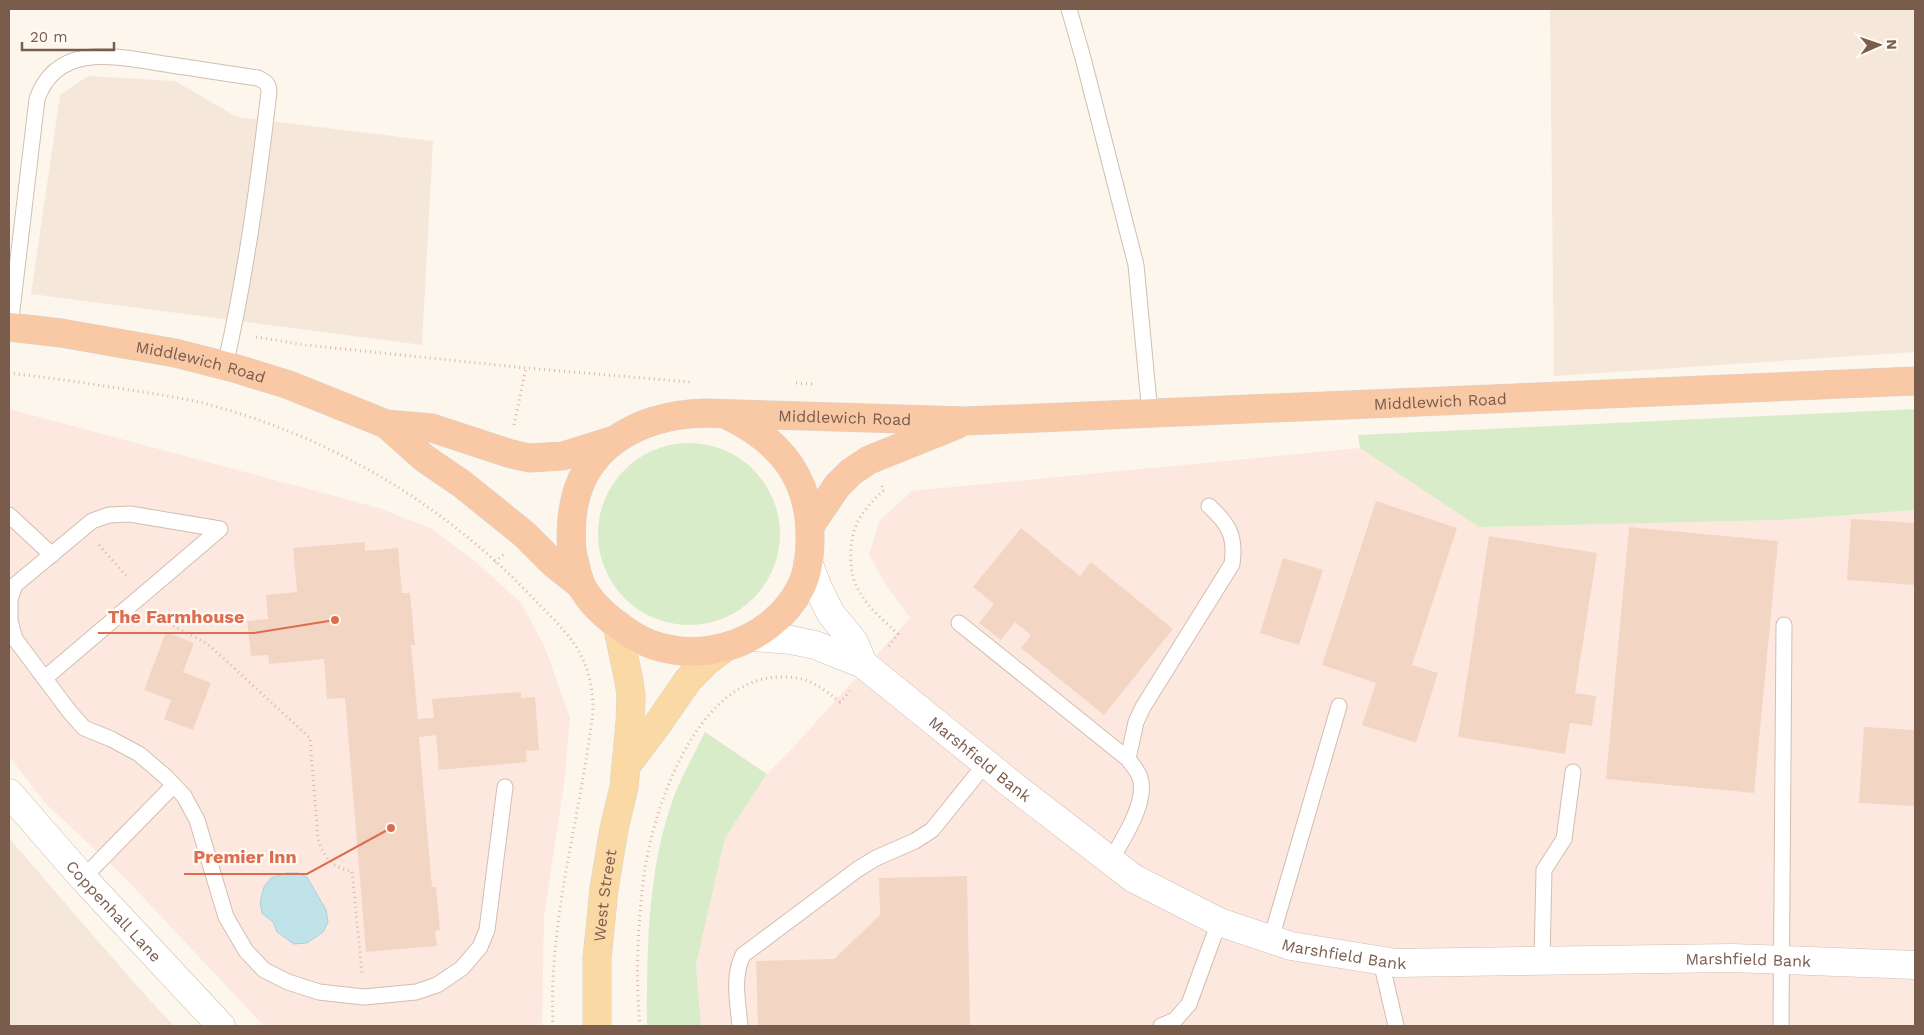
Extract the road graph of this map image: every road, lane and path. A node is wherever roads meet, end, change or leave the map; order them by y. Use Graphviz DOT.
graph roads {
  1 [pos="1069,9"];
  2 [pos="10,327"];
  3 [pos="230,367"];
  4 [pos="9,373"];
  5 [pos="1915,381"];
  6 [pos="694,382"];
  7 [pos="794,384"];
  8 [pos="724,414"];
  9 [pos="1150,414"];
  10 [pos="813,417"];
  11 [pos="966,421"];
  12 [pos="386,424"];
  13 [pos="615,439"];
  14 [pos="869,460"];
  15 [pos="1209,506"];
  16 [pos="9,515"];
  17 [pos="810,526"];
  18 [pos="84,527"];
  19 [pos="52,555"];
  20 [pos="808,562"];
  21 [pos="581,585"];
  22 [pos="142,595"];
  23 [pos="9,599"];
  24 [pos="959,623"];
  25 [pos="617,624"];
  26 [pos="1784,626"];
  27 [pos="753,637"];
  28 [pos="726,647"];
  29 [pos="866,667"];
  30 [pos="45,678"];
  31 [pos="1339,706"];
  32 [pos="1128,758"];
  33 [pos="986,763"];
  34 [pos="626,766"];
  35 [pos="1573,772"];
  36 [pos="174,785"];
  37 [pos="505,787"];
  38 [pos="9,793"];
  39 [pos="1110,862"];
  40 [pos="83,878"];
  41 [pos="1219,922"];
  42 [pos="1271,939"];
  43 [pos="1782,960"];
  44 [pos="1381,961"];
  45 [pos="1542,961"];
  46 [pos="1915,965"];
  47 [pos="364,997"];
  48 [pos="221,1026"];
  49 [pos="553,1026"];
  50 [pos="597,1026"];
  51 [pos="640,1026"];
  52 [pos="740,1026"];
  53 [pos="1161,1026"];
  54 [pos="1396,1026"];
  55 [pos="1781,1026"];
  1 -- 9 [label="lane"];
  2 -- 3 [label="highway, Middlewich Road"];
  2 -- 3 [label="lane"];
  3 -- 6 [label="path"];
  3 -- 12 [label="highway, Middlewich Road"];
  4 -- 49 [label="path"];
  5 -- 9 [label="highway, Middlewich Road"];
  7 -- 10 [label="path"];
  8 -- 10 [label="highway, Middlewich Road"];
  8 -- 13 [label="highway, Middlewich Road"];
  8 -- 17 [label="highway"];
  9 -- 11 [label="highway, Middlewich Road"];
  10 -- 11 [label="highway, Middlewich Road"];
  11 -- 14 [label="highway, Middlewich Road"];
  12 -- 13 [label="highway, Middlewich Road"];
  12 -- 21 [label="highway, Middlewich Road"];
  13 -- 21 [label="highway"];
  14 -- 17 [label="highway, Middlewich Road"];
  14 -- 29 [label="path"];
  15 -- 32 [label="lane"];
  16 -- 19 [label="lane"];
  17 -- 20 [label="highway"];
  18 -- 19 [label="lane"];
  18 -- 22 [label="path"];
  18 -- 22 [label="lane"];
  19 -- 23 [label="lane"];
  20 -- 27 [label="highway"];
  20 -- 29 [label="street"];
  21 -- 25 [label="highway"];
  22 -- 30 [label="lane"];
  22 -- 47 [label="path"];
  23 -- 30 [label="lane"];
  24 -- 32 [label="lane"];
  25 -- 28 [label="highway"];
  25 -- 34 [label="main road, West Street"];
  26 -- 43 [label="lane"];
  27 -- 28 [label="highway"];
  27 -- 29 [label="street, Marshfield Bank"];
  28 -- 34 [label="main road"];
  29 -- 33 [label="street, Marshfield Bank"];
  29 -- 51 [label="path"];
  30 -- 36 [label="lane"];
  31 -- 42 [label="lane"];
  32 -- 39 [label="lane"];
  33 -- 39 [label="street, Marshfield Bank"];
  33 -- 52 [label="lane"];
  34 -- 50 [label="main road, West Street"];
  35 -- 45 [label="lane"];
  36 -- 40 [label="lane"];
  36 -- 47 [label="lane"];
  37 -- 47 [label="lane"];
  38 -- 40 [label="street, Coppenhall Lane"];
  39 -- 41 [label="street, Marshfield Bank"];
  40 -- 48 [label="street, Coppenhall Lane"];
  41 -- 42 [label="street, Marshfield Bank"];
  41 -- 53 [label="lane"];
  42 -- 44 [label="street, Marshfield Bank"];
  43 -- 45 [label="street, Marshfield Bank"];
  43 -- 46 [label="street, Marshfield Bank"];
  43 -- 55 [label="lane"];
  44 -- 45 [label="street, Marshfield Bank"];
  44 -- 54 [label="lane"];
}
